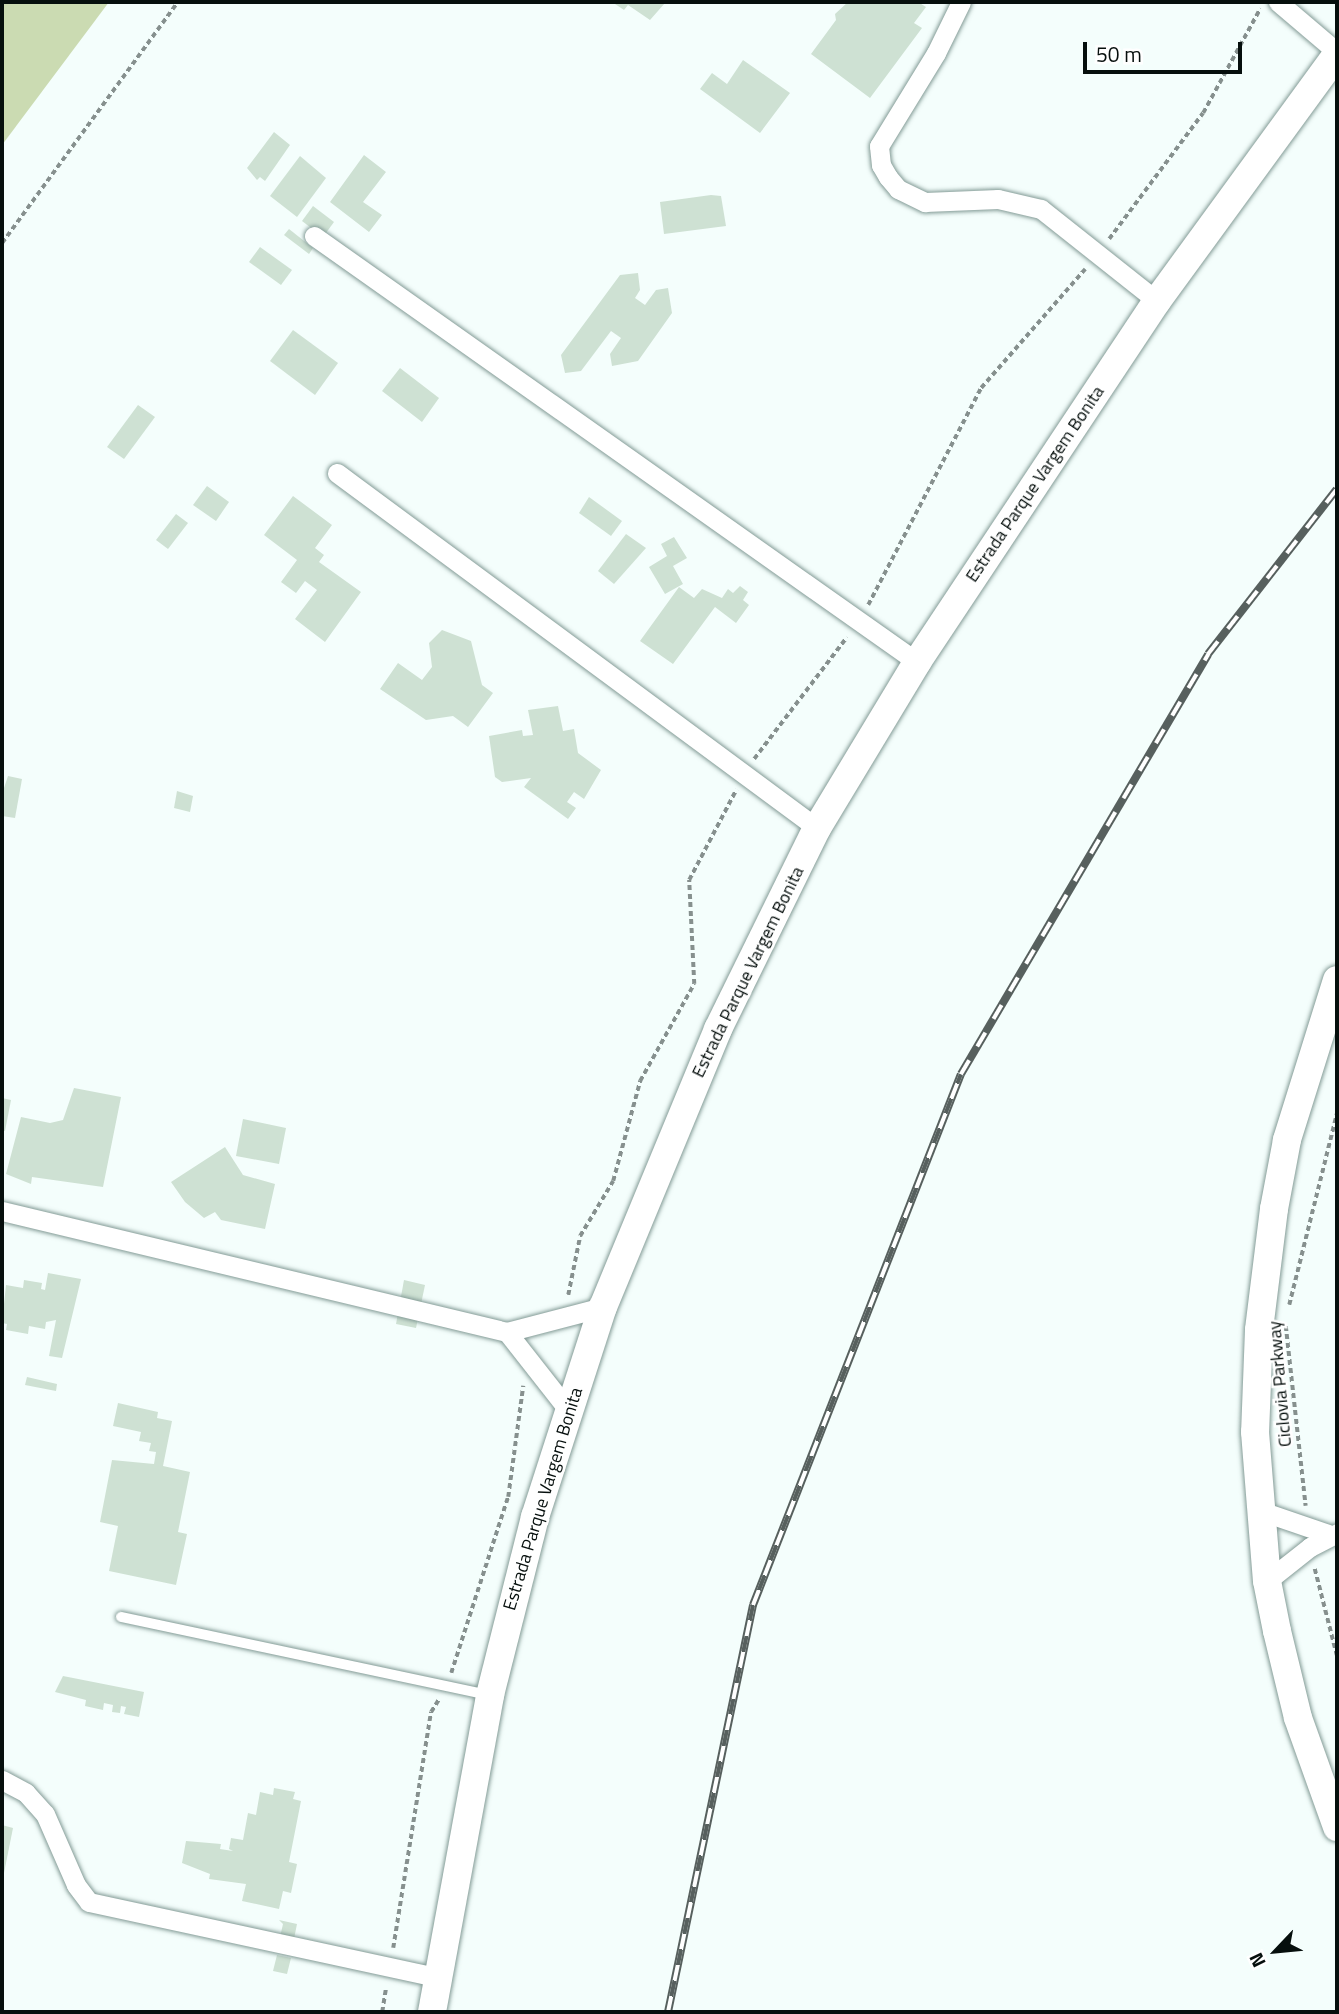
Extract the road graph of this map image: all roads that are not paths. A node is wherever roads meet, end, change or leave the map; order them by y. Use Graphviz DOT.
graph roads {
  1 [pos="961,2"];
  2 [pos="1278,2"];
  3 [pos="1337,53"];
  4 [pos="314,236"];
  5 [pos="1157,301"];
  6 [pos="337,473"];
  7 [pos="917,662"];
  8 [pos="817,828"];
  9 [pos="1337,980"];
  10 [pos="1331,1007"];
  11 [pos="2,1211"];
  12 [pos="603,1307"];
  13 [pos="507,1332"];
  14 [pos="569,1411"];
  15 [pos="1261,1511"];
  16 [pos="1333,1534"];
  17 [pos="1309,1537"];
  18 [pos="1267,1581"];
  19 [pos="121,1617"];
  20 [pos="490,1695"];
  21 [pos="2,1780"];
  22 [pos="1337,1827"];
  23 [pos="436,1977"];
  24 [pos="432,2012"];
  1 -- 5 [label="street"];
  2 -- 3 [label="street"];
  3 -- 5 [label="main road, Estrada Parque Vargem Bonita"];
  4 -- 7 [label="street"];
  5 -- 7 [label="main road, Estrada Parque Vargem Bonita"];
  6 -- 8 [label="street"];
  7 -- 8 [label="main road, Estrada Parque Vargem Bonita"];
  8 -- 12 [label="main road, Estrada Parque Vargem Bonita"];
  9 -- 10 [label="main road"];
  10 -- 15 [label="main road"];
  11 -- 13 [label="street"];
  12 -- 13 [label="street"];
  12 -- 14 [label="main road, Estrada Parque Vargem Bonita"];
  13 -- 14 [label="street"];
  14 -- 20 [label="main road, Estrada Parque Vargem Bonita"];
  15 -- 17 [label="street"];
  15 -- 18 [label="main road"];
  16 -- 17 [label="street"];
  17 -- 18 [label="street"];
  18 -- 22 [label="main road"];
  19 -- 20 [label="lane"];
  20 -- 23 [label="main road, Estrada Parque Vargem Bonita"];
  21 -- 23 [label="street"];
  23 -- 24 [label="main road, Estrada Parque Vargem Bonita"];
}
